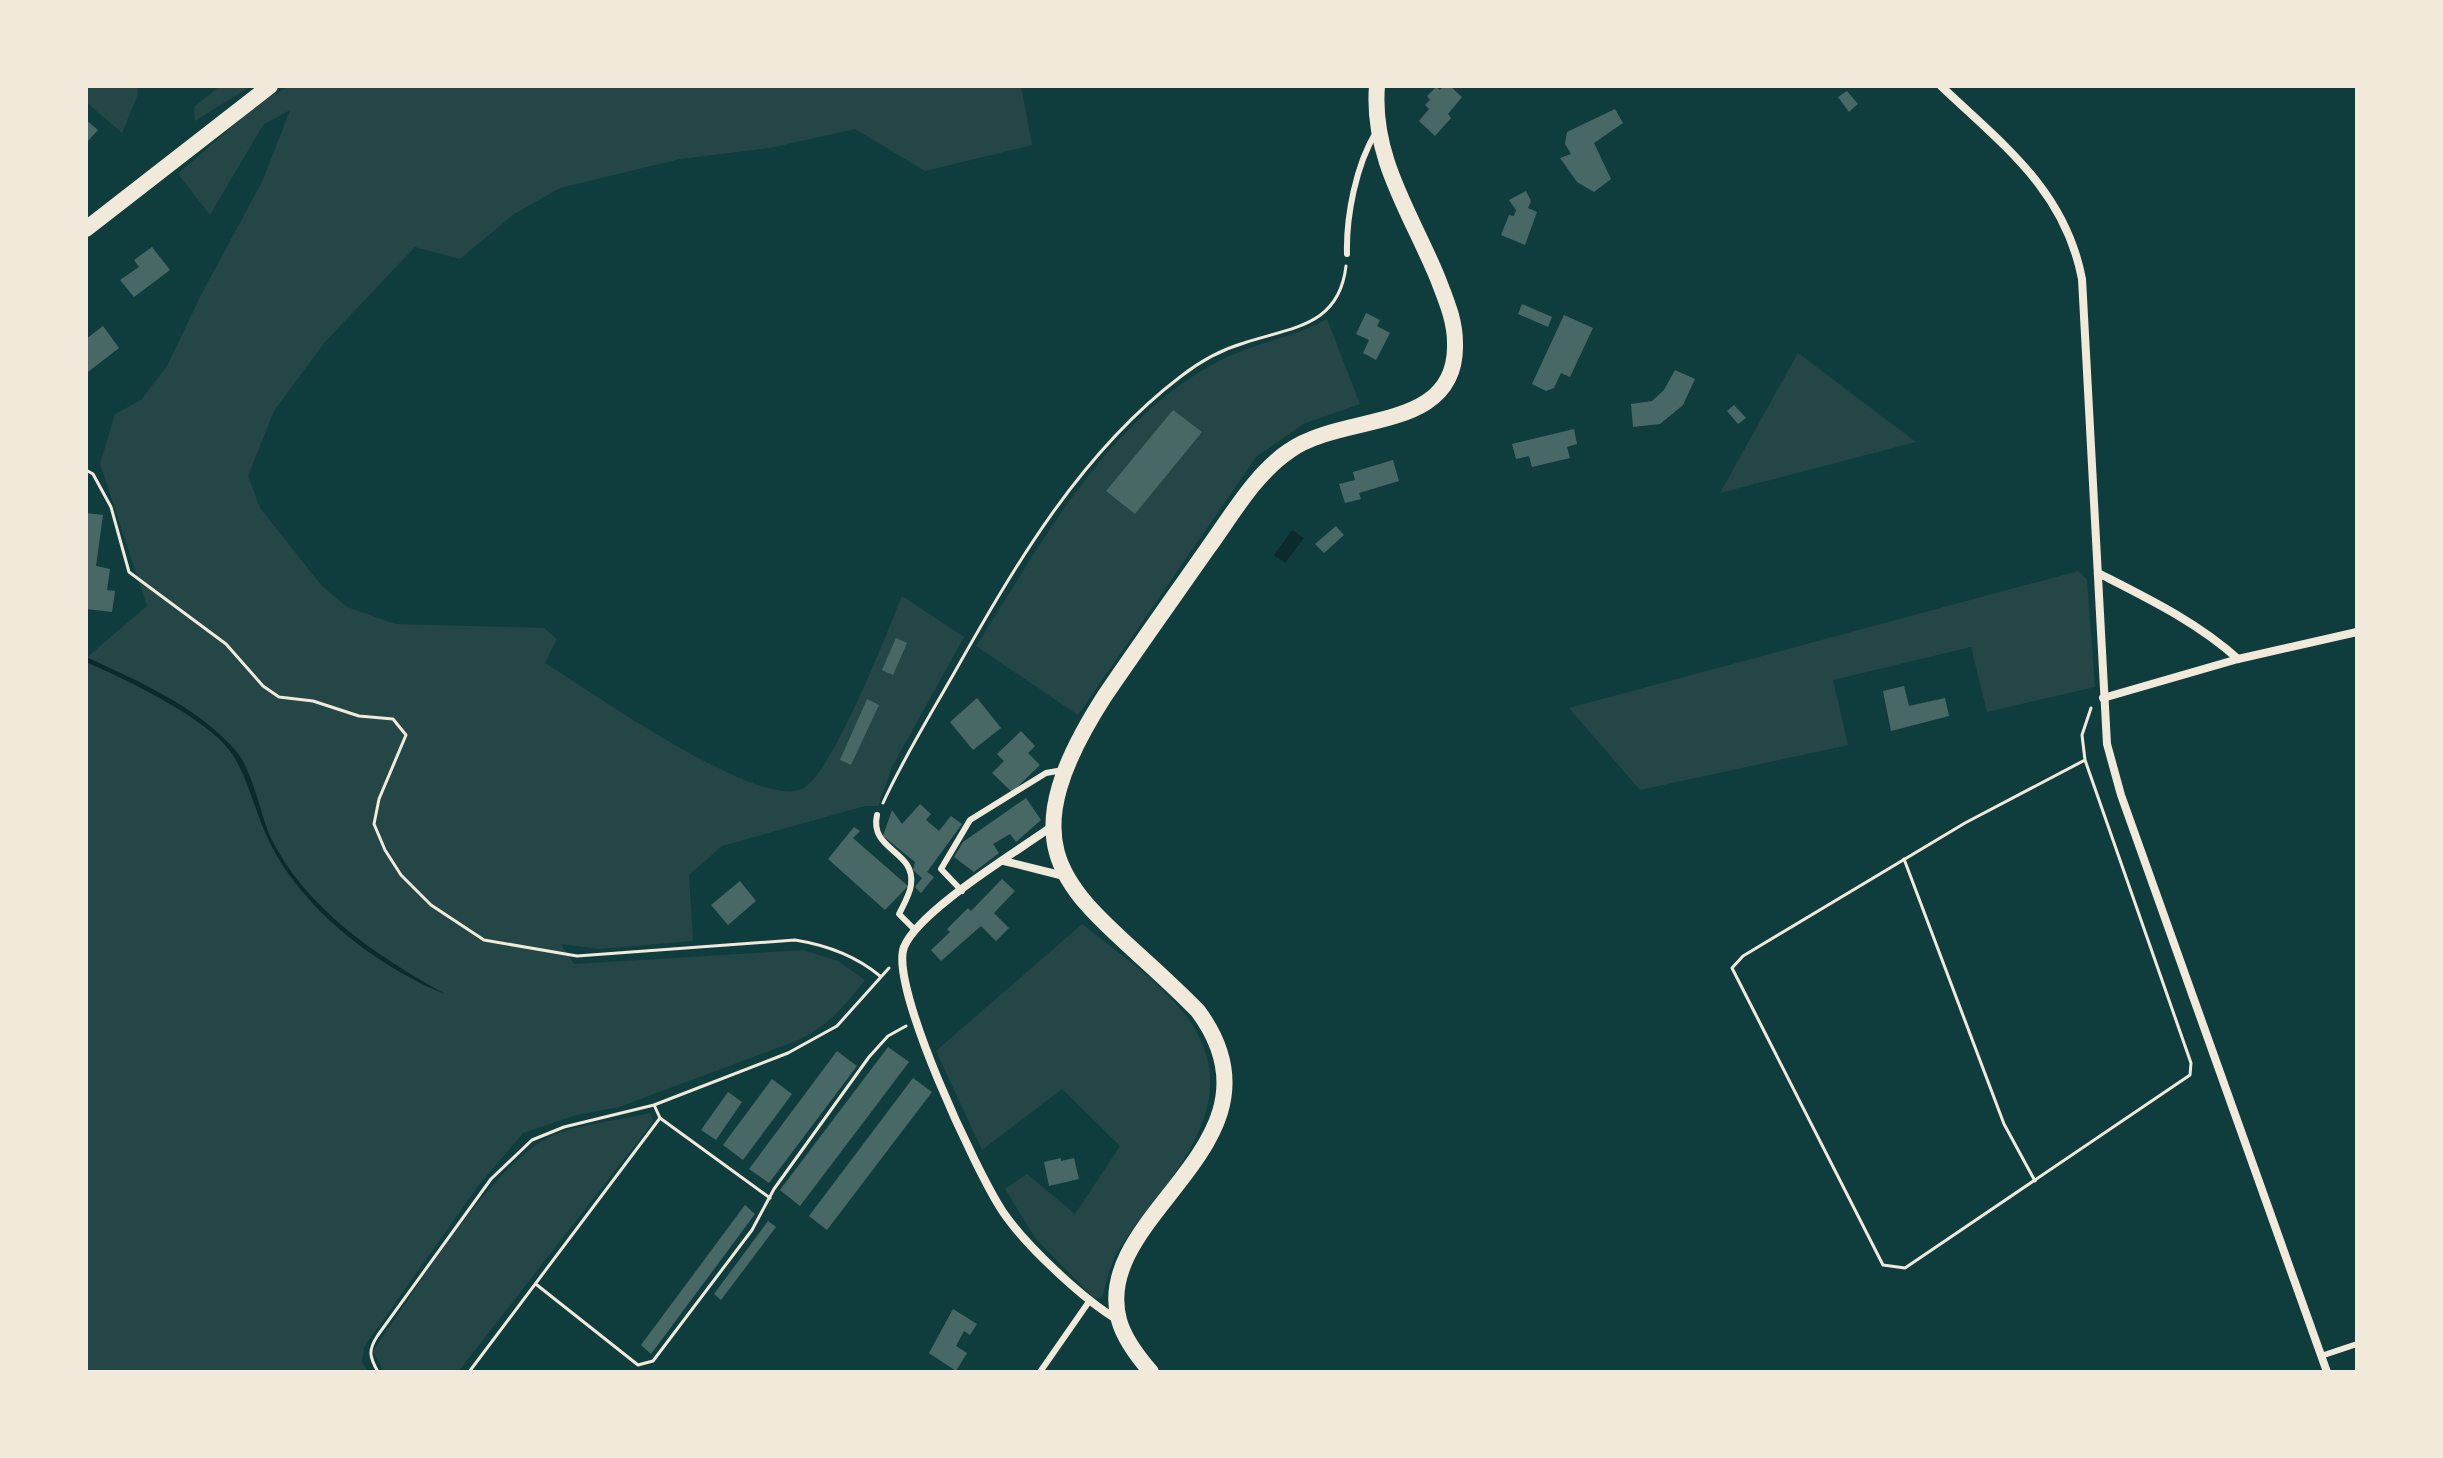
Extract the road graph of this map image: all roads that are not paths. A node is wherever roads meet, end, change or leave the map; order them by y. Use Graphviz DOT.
graph roads {
  1 [pos="270,86"];
  2 [pos="1377,86"];
  3 [pos="1941,86"];
  4 [pos="1378,128"];
  5 [pos="86,229"];
  6 [pos="1347,254"];
  7 [pos="2098,573"];
  8 [pos="2357,632"];
  9 [pos="2238,659"];
  10 [pos="2103,698"];
  11 [pos="1065,770"];
  12 [pos="877,815"];
  13 [pos="1054,825"];
  14 [pos="1004,861"];
  15 [pos="1064,876"];
  16 [pos="962,891"];
  17 [pos="914,929"];
  18 [pos="1088,1303"];
  19 [pos="1119,1320"];
  20 [pos="2357,1344"];
  21 [pos="2321,1356"];
  22 [pos="1040,1372"];
  23 [pos="1151,1372"];
  24 [pos="2327,1372"];
  1 -- 5 [label="main road"];
  2 -- 4 [label="main road"];
  3 -- 7 [label="street"];
  4 -- 6 [label="lane"];
  4 -- 11 [label="main road"];
  7 -- 9 [label="street"];
  7 -- 10 [label="street"];
  8 -- 9 [label="street"];
  9 -- 10 [label="street"];
  10 -- 21 [label="street"];
  11 -- 13 [label="main road"];
  11 -- 16 [label="lane"];
  12 -- 17 [label="lane"];
  13 -- 14 [label="street"];
  13 -- 15 [label="main road"];
  14 -- 15 [label="street"];
  14 -- 16 [label="street"];
  15 -- 19 [label="main road"];
  16 -- 17 [label="street"];
  17 -- 18 [label="street"];
  18 -- 19 [label="street"];
  18 -- 22 [label="lane"];
  19 -- 23 [label="main road"];
  20 -- 21 [label="lane"];
  21 -- 24 [label="street"];
}
